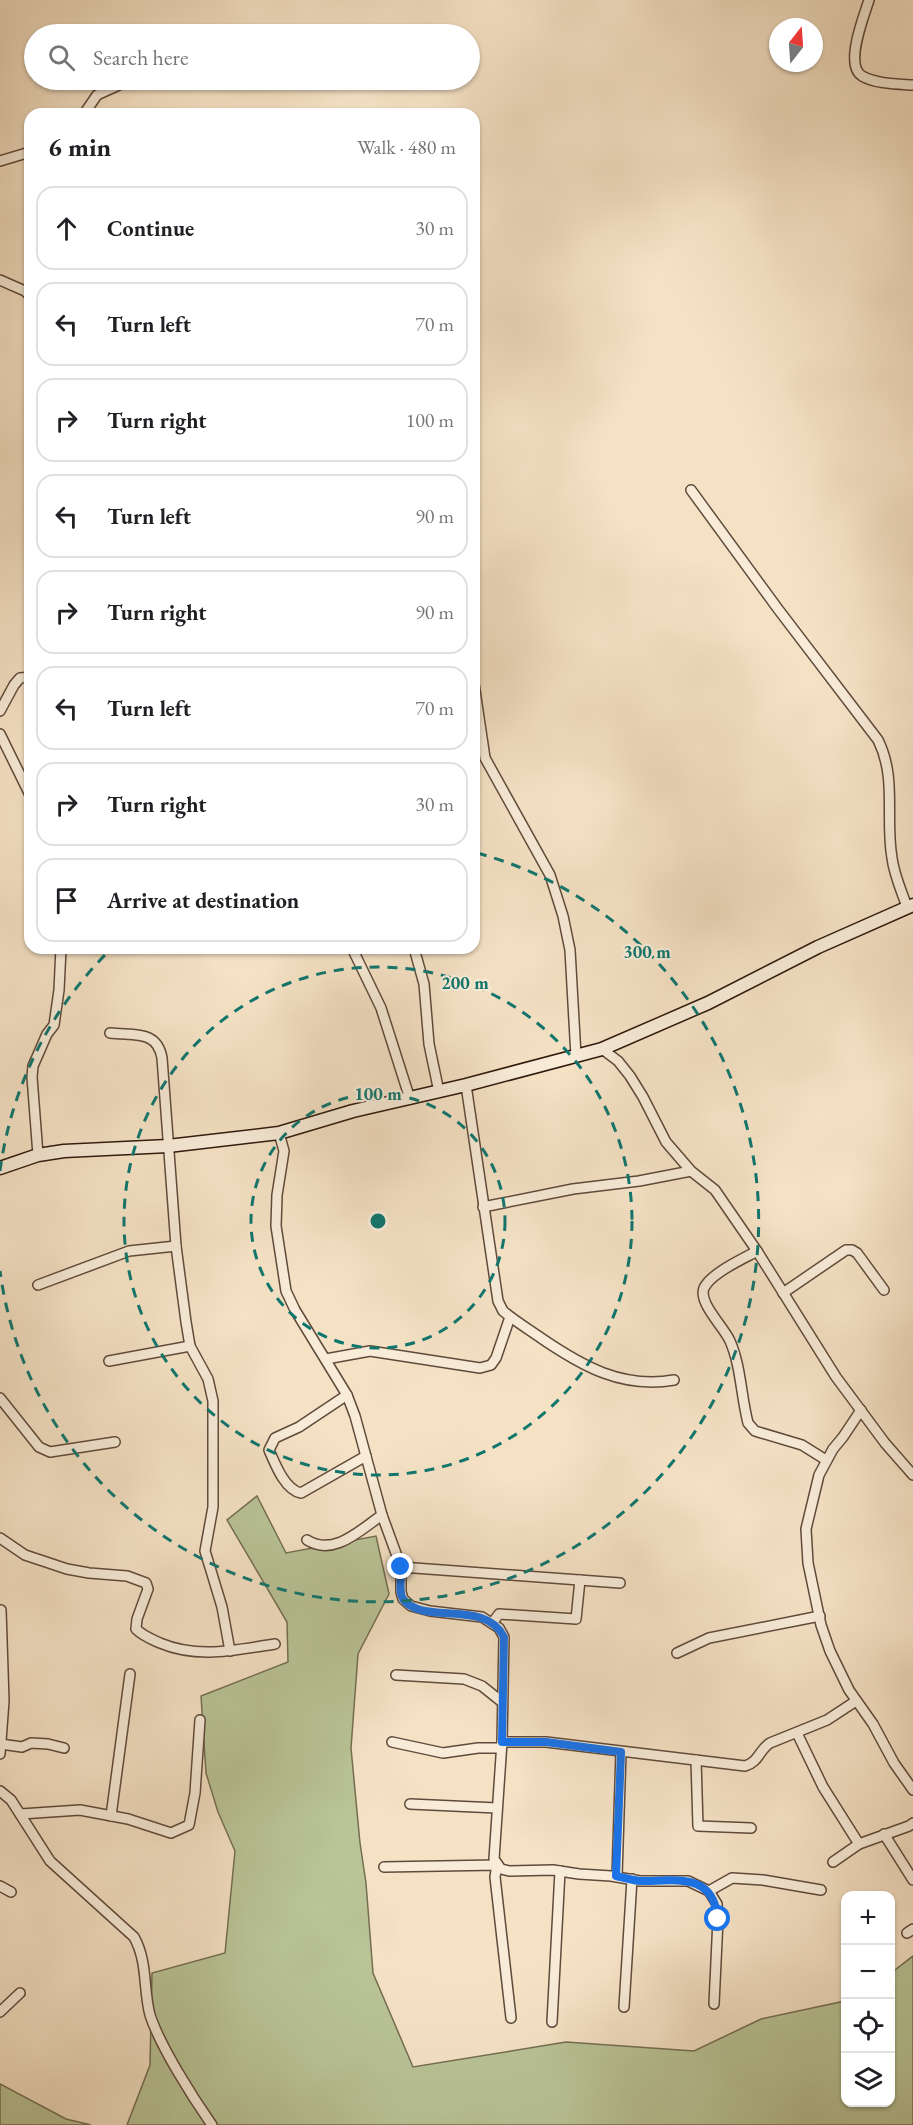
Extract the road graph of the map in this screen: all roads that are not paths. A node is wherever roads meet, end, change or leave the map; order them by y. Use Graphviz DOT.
graph roads {
  1 [pos="869,0"];
  2 [pos="913,85"];
  3 [pos="108,90"];
  4 [pos="88,108"];
  5 [pos="24,154"];
  6 [pos="0,161"];
  7 [pos="0,280"];
  8 [pos="24,291"];
  9 [pos="692,490"];
  10 [pos="24,678"];
  11 [pos="0,711"];
  12 [pos="480,724"];
  13 [pos="0,734"];
  14 [pos="24,783"];
  15 [pos="910,906"];
  16 [pos="62,954"];
  17 [pos="355,954"];
  18 [pos="416,954"];
  19 [pos="110,1034"];
  20 [pos="602,1049"];
  21 [pos="576,1056"];
  22 [pos="466,1085"];
  23 [pos="439,1092"];
  24 [pos="410,1099"];
  25 [pos="279,1134"];
  26 [pos="168,1146"];
  27 [pos="38,1155"];
  28 [pos="0,1168"];
  29 [pos="691,1171"];
  30 [pos="483,1207"];
  31 [pos="176,1246"];
  32 [pos="757,1251"];
  33 [pos="38,1285"];
  34 [pos="884,1290"];
  35 [pos="783,1293"];
  36 [pos="510,1317"];
  37 [pos="190,1346"];
  38 [pos="326,1359"];
  39 [pos="109,1361"];
  40 [pos="674,1380"];
  41 [pos="347,1395"];
  42 [pos="0,1398"];
  43 [pos="861,1410"];
  44 [pos="116,1442"];
  45 [pos="366,1456"];
  46 [pos="826,1460"];
  47 [pos="913,1474"];
  48 [pos="382,1515"];
  49 [pos="0,1538"];
  50 [pos="307,1540"];
  51 [pos="401,1567"];
  52 [pos="580,1580"];
  53 [pos="620,1583"];
  54 [pos="1,1610"];
  55 [pos="820,1616"];
  56 [pos="493,1622"];
  57 [pos="275,1644"];
  58 [pos="230,1651"];
  59 [pos="677,1653"];
  60 [pos="130,1674"];
  61 [pos="396,1675"];
  62 [pos="856,1701"];
  63 [pos="502,1702"];
  64 [pos="200,1720"];
  65 [pos="797,1733"];
  66 [pos="392,1742"];
  67 [pos="501,1745"];
  68 [pos="0,1747"];
  69 [pos="64,1748"];
  70 [pos="621,1752"];
  71 [pos="696,1760"];
  72 [pos="913,1790"];
  73 [pos="0,1791"];
  74 [pos="410,1804"];
  75 [pos="497,1808"];
  76 [pos="21,1814"];
  77 [pos="111,1816"];
  78 [pos="913,1822"];
  79 [pos="751,1828"];
  80 [pos="884,1834"];
  81 [pos="859,1844"];
  82 [pos="833,1862"];
  83 [pos="497,1865"];
  84 [pos="384,1867"];
  85 [pos="560,1872"];
  86 [pos="616,1876"];
  87 [pos="632,1879"];
  88 [pos="913,1880"];
  89 [pos="0,1886"];
  90 [pos="821,1890"];
  91 [pos="709,1891"];
  92 [pos="11,1892"];
  93 [pos="20,1994"];
  94 [pos="714,2004"];
  95 [pos="624,2007"];
  96 [pos="0,2012"];
  97 [pos="511,2018"];
  98 [pos="552,2022"];
  99 [pos="212,2125"];
  1 -- 2 [label="street"];
  3 -- 4 [label="street"];
  5 -- 6 [label="street"];
  7 -- 8 [label="street"];
  9 -- 15 [label="street"];
  10 -- 11 [label="street"];
  12 -- 21 [label="street"];
  13 -- 14 [label="street"];
  15 -- 20 [label="street"];
  16 -- 27 [label="street"];
  17 -- 24 [label="street"];
  18 -- 23 [label="street"];
  19 -- 26 [label="street"];
  20 -- 21 [label="street"];
  20 -- 29 [label="street"];
  21 -- 22 [label="street"];
  22 -- 23 [label="street"];
  22 -- 30 [label="street"];
  23 -- 24 [label="street"];
  24 -- 25 [label="street"];
  25 -- 26 [label="street"];
  25 -- 38 [label="street"];
  26 -- 27 [label="street"];
  26 -- 31 [label="street"];
  27 -- 28 [label="street"];
  29 -- 30 [label="street"];
  29 -- 32 [label="street"];
  30 -- 36 [label="street"];
  31 -- 33 [label="street"];
  31 -- 37 [label="street"];
  32 -- 35 [label="street"];
  32 -- 46 [label="street"];
  34 -- 35 [label="street"];
  35 -- 43 [label="street"];
  36 -- 38 [label="street"];
  36 -- 40 [label="street"];
  37 -- 39 [label="street"];
  37 -- 58 [label="street"];
  38 -- 41 [label="street"];
  41 -- 45 [label="street"];
  41 -- 45 [label="street"];
  42 -- 44 [label="street"];
  43 -- 46 [label="street"];
  43 -- 47 [label="street"];
  45 -- 48 [label="street"];
  46 -- 55 [label="street"];
  48 -- 50 [label="street"];
  48 -- 51 [label="street"];
  49 -- 58 [label="street"];
  51 -- 52 [label="street"];
  51 -- 56 [label="street"];
  52 -- 53 [label="street"];
  52 -- 56 [label="street"];
  54 -- 68 [label="street"];
  55 -- 59 [label="street"];
  55 -- 62 [label="street"];
  56 -- 63 [label="street"];
  57 -- 58 [label="street"];
  60 -- 77 [label="street"];
  61 -- 63 [label="street"];
  62 -- 65 [label="street"];
  62 -- 72 [label="street"];
  63 -- 67 [label="street"];
  64 -- 77 [label="street"];
  65 -- 71 [label="street"];
  65 -- 81 [label="street"];
  66 -- 67 [label="street"];
  67 -- 70 [label="street"];
  67 -- 75 [label="street"];
  68 -- 69 [label="street"];
  70 -- 71 [label="street"];
  70 -- 86 [label="street"];
  71 -- 79 [label="street"];
  73 -- 76 [label="street"];
  74 -- 75 [label="street"];
  75 -- 83 [label="street"];
  76 -- 77 [label="street"];
  76 -- 99 [label="street"];
  78 -- 80 [label="street"];
  80 -- 81 [label="street"];
  80 -- 88 [label="street"];
  81 -- 82 [label="street"];
  83 -- 84 [label="street"];
  83 -- 85 [label="street"];
  83 -- 97 [label="street"];
  85 -- 86 [label="street"];
  85 -- 98 [label="street"];
  86 -- 87 [label="street"];
  87 -- 91 [label="street"];
  87 -- 95 [label="street"];
  89 -- 92 [label="street"];
  90 -- 91 [label="street"];
  91 -- 94 [label="street"];
  93 -- 96 [label="street"];
}
